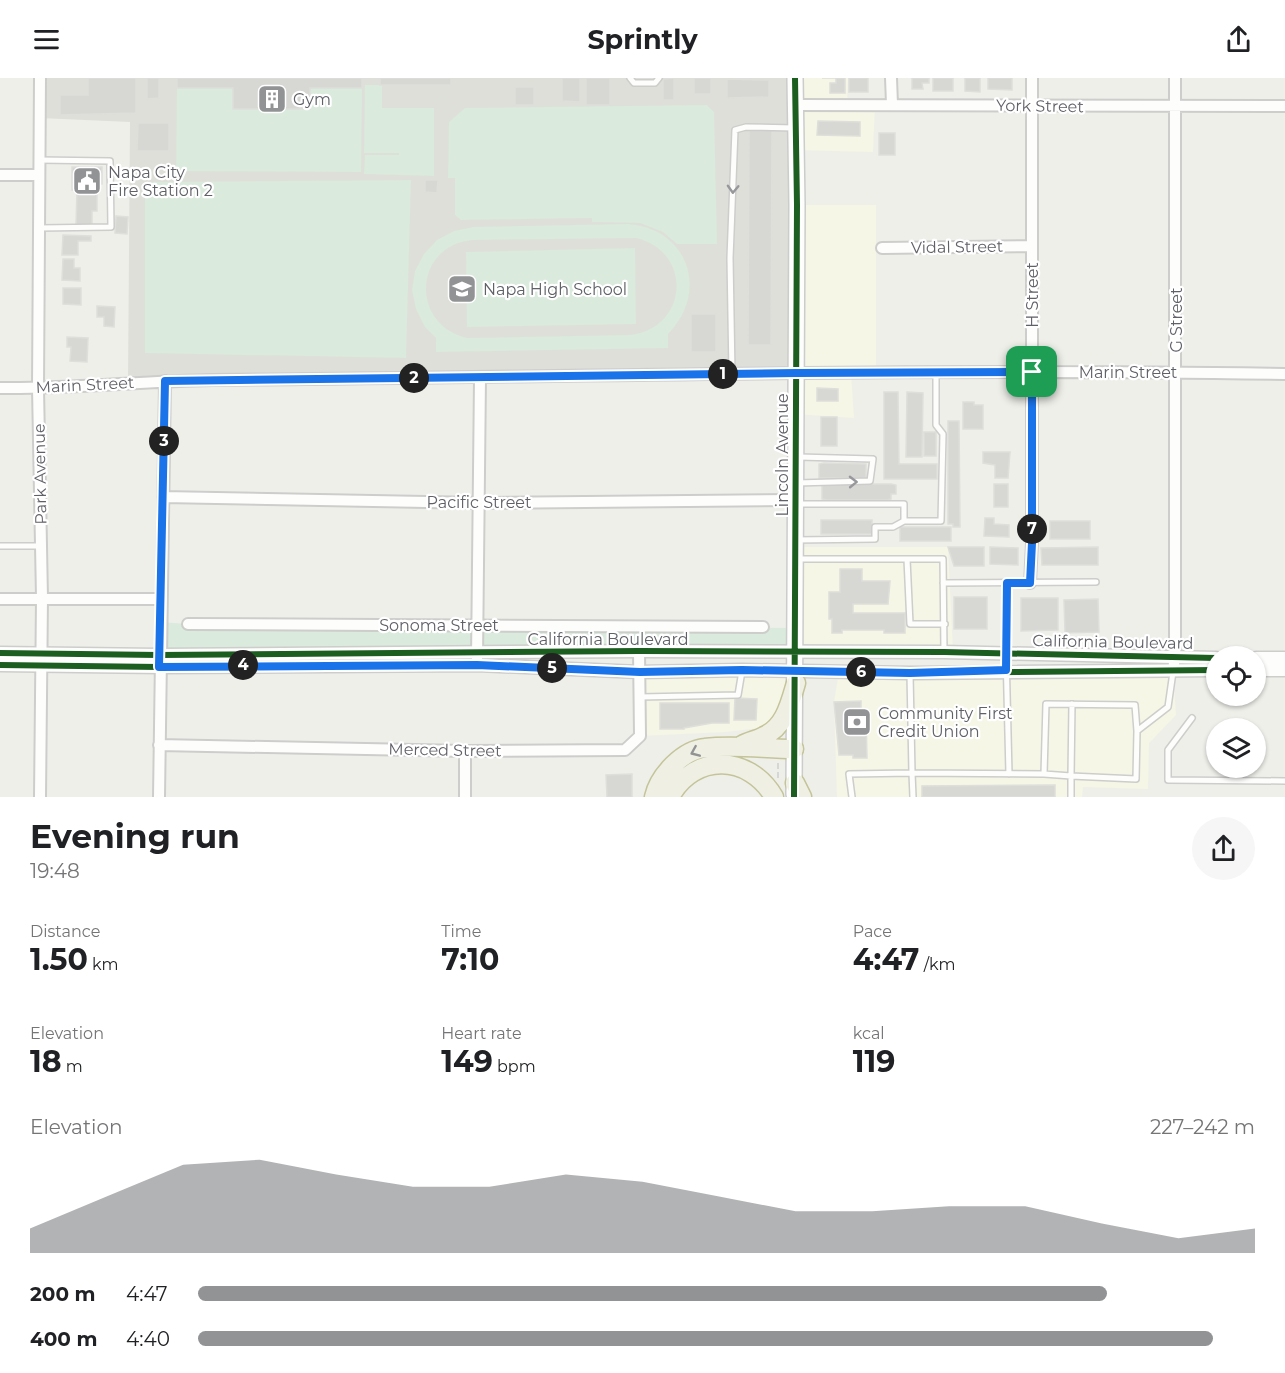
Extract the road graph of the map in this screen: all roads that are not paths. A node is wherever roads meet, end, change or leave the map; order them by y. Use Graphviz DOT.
graph roads {
  1 [pos="40,78"];
  2 [pos="630,78"];
  3 [pos="659,78"];
  4 [pos="795,78"];
  5 [pos="891,78"];
  6 [pos="1032,78"];
  7 [pos="1175,78"];
  8 [pos="892,104"];
  9 [pos="796,105"];
  10 [pos="1032,106"];
  11 [pos="1285,106"];
  12 [pos="1175,107"];
  13 [pos="796,128"];
  14 [pos="39,160"];
  15 [pos="0,175"];
  16 [pos="39,175"];
  17 [pos="39,228"];
  18 [pos="1031,246"];
  19 [pos="882,248"];
  20 [pos="1032,372"];
  21 [pos="1176,372"];
  22 [pos="796,373"];
  23 [pos="936,373"];
  24 [pos="732,374"];
  25 [pos="1285,374"];
  26 [pos="480,378"];
  27 [pos="165,381"];
  28 [pos="0,388"];
  29 [pos="38,388"];
  30 [pos="795,456"];
  31 [pos="795,483"];
  32 [pos="163,497"];
  33 [pos="795,502"];
  34 [pos="479,503"];
  35 [pos="904,521"];
  36 [pos="795,540"];
  37 [pos="0,546"];
  38 [pos="41,546"];
  39 [pos="795,559"];
  40 [pos="907,559"];
  41 [pos="1096,582"];
  42 [pos="943,583"];
  43 [pos="1007,583"];
  44 [pos="1030,583"];
  45 [pos="0,598"];
  46 [pos="42,598"];
  47 [pos="161,599"];
  48 [pos="188,624"];
  49 [pos="945,624"];
  50 [pos="478,625"];
  51 [pos="763,627"];
  52 [pos="639,651"];
  53 [pos="944,652"];
  54 [pos="0,653"];
  55 [pos="794,653"];
  56 [pos="1006,653"];
  57 [pos="1266,658"];
  58 [pos="1285,658"];
  59 [pos="40,659"];
  60 [pos="477,659"];
  61 [pos="1206,659"];
  62 [pos="159,661"];
  63 [pos="1174,664"];
  64 [pos="0,665"];
  65 [pos="1206,669"];
  66 [pos="742,670"];
  67 [pos="1006,670"];
  68 [pos="1266,670"];
  69 [pos="1285,670"];
  70 [pos="640,672"];
  71 [pos="910,673"];
  72 [pos="795,677"];
  73 [pos="640,697"];
  74 [pos="1072,704"];
  75 [pos="1192,718"];
  76 [pos="1137,731"];
  77 [pos="159,745"];
  78 [pos="738,747"];
  79 [pos="794,749"];
  80 [pos="465,752"];
  81 [pos="912,773"];
  82 [pos="1009,774"];
  83 [pos="1044,774"];
  84 [pos="1071,776"];
  85 [pos="1285,781"];
  86 [pos="797,792"];
  87 [pos="40,797"];
  88 [pos="159,797"];
  89 [pos="465,797"];
  90 [pos="654,797"];
  91 [pos="670,797"];
  92 [pos="774,797"];
  93 [pos="852,797"];
  94 [pos="913,797"];
  95 [pos="1071,797"];
  1 -- 14 [label="street, Park Avenue"];
  2 -- 3 [label="lane"];
  4 -- 9 [label="main road, Lincoln Avenue"];
  5 -- 8 [label="street"];
  6 -- 10 [label="street, H Street"];
  7 -- 12 [label="street, G Street"];
  8 -- 9 [label="street, York Street"];
  8 -- 10 [label="street, York Street"];
  9 -- 13 [label="main road, Lincoln Avenue"];
  10 -- 12 [label="street, York Street"];
  10 -- 18 [label="street, H Street"];
  11 -- 12 [label="street, York Street"];
  12 -- 21 [label="street, G Street"];
  13 -- 22 [label="main road, Lincoln Avenue"];
  13 -- 24 [label="lane, one-way"];
  14 -- 16 [label="street, Park Avenue"];
  14 -- 17 [label="lane"];
  15 -- 16 [label="street"];
  16 -- 17 [label="street, Park Avenue"];
  17 -- 29 [label="street, Park Avenue"];
  18 -- 19 [label="street, Vidal Street"];
  18 -- 20 [label="street, H Street"];
  20 -- 21 [label="street, Marin Street"];
  20 -- 23 [label="street, Marin Street"];
  20 -- 44 [label="street, H Street"];
  21 -- 25 [label="street, Marin Street"];
  21 -- 63 [label="street, G Street"];
  22 -- 23 [label="street, Marin Street"];
  22 -- 24 [label="street, Marin Street"];
  22 -- 30 [label="main road, Lincoln Avenue"];
  23 -- 35 [label="lane"];
  24 -- 26 [label="street, Marin Street"];
  26 -- 27 [label="street, Marin Street"];
  26 -- 34 [label="street"];
  27 -- 29 [label="street, Marin Street"];
  27 -- 32 [label="street"];
  28 -- 29 [label="street, Marin Street"];
  29 -- 38 [label="street, Park Avenue"];
  30 -- 31 [label="main road, Lincoln Avenue"];
  31 -- 30 [label="lane, one-way"];
  31 -- 33 [label="main road, Lincoln Avenue"];
  32 -- 34 [label="street, Pacific Street"];
  32 -- 47 [label="street"];
  33 -- 34 [label="street, Pacific Street"];
  33 -- 35 [label="lane"];
  33 -- 36 [label="main road, Lincoln Avenue"];
  34 -- 50 [label="street"];
  35 -- 36 [label="lane"];
  36 -- 39 [label="main road, Lincoln Avenue"];
  37 -- 38 [label="lane"];
  38 -- 46 [label="street, Park Avenue"];
  39 -- 40 [label="lane"];
  39 -- 55 [label="main road, Lincoln Avenue"];
  40 -- 42 [label="lane"];
  40 -- 49 [label="lane"];
  41 -- 44 [label="lane"];
  42 -- 43 [label="lane"];
  42 -- 49 [label="lane"];
  43 -- 44 [label="lane"];
  43 -- 56 [label="lane"];
  45 -- 46 [label="street"];
  46 -- 47 [label="street"];
  46 -- 59 [label="street, Park Avenue"];
  47 -- 62 [label="street"];
  48 -- 50 [label="street, Sonoma Street"];
  49 -- 53 [label="lane"];
  50 -- 51 [label="street, Sonoma Street"];
  50 -- 60 [label="street"];
  52 -- 55 [label="street, California Boulevard"];
  52 -- 60 [label="street, California Boulevard"];
  52 -- 70 [label="street, Merced Street"];
  53 -- 55 [label="street, California Boulevard"];
  53 -- 56 [label="street, California Boulevard"];
  54 -- 59 [label="street, California Boulevard"];
  55 -- 72 [label="main road, Lincoln Avenue"];
  56 -- 63 [label="street, California Boulevard"];
  56 -- 67 [label="lane"];
  57 -- 58 [label="street"];
  59 -- 62 [label="street, California Boulevard"];
  59 -- 64 [label="street, California Boulevard"];
  59 -- 87 [label="street, Park Avenue"];
  60 -- 62 [label="street, California Boulevard"];
  60 -- 70 [label="street, California Boulevard"];
  61 -- 63 [label="street, California Boulevard"];
  62 -- 77 [label="street"];
  63 -- 65 [label="street, California Boulevard"];
  63 -- 67 [label="street, California Boulevard"];
  63 -- 76 [label="lane"];
  66 -- 70 [label="street, California Boulevard"];
  66 -- 72 [label="street, California Boulevard"];
  66 -- 73 [label="lane"];
  67 -- 71 [label="street, California Boulevard"];
  67 -- 82 [label="lane"];
  68 -- 69 [label="street"];
  70 -- 73 [label="street, Merced Street"];
  71 -- 72 [label="street, California Boulevard"];
  71 -- 81 [label="lane"];
  72 -- 78 [label="highway"];
  72 -- 79 [label="main road, Lincoln Avenue"];
  73 -- 80 [label="street, Merced Street"];
  74 -- 76 [label="lane"];
  74 -- 83 [label="lane"];
  74 -- 84 [label="lane"];
  75 -- 85 [label="lane"];
  76 -- 84 [label="lane"];
  77 -- 80 [label="street, Merced Street"];
  77 -- 88 [label="street"];
  78 -- 79 [label="highway"];
  78 -- 90 [label="highway, one-way"];
  79 -- 86 [label="main road, Lincoln Avenue"];
  80 -- 89 [label="street"];
  81 -- 82 [label="lane"];
  81 -- 93 [label="lane"];
  81 -- 94 [label="lane"];
  82 -- 83 [label="lane"];
  83 -- 84 [label="lane"];
  84 -- 95 [label="lane"];
  91 -- 92 [label="highway"];
}
